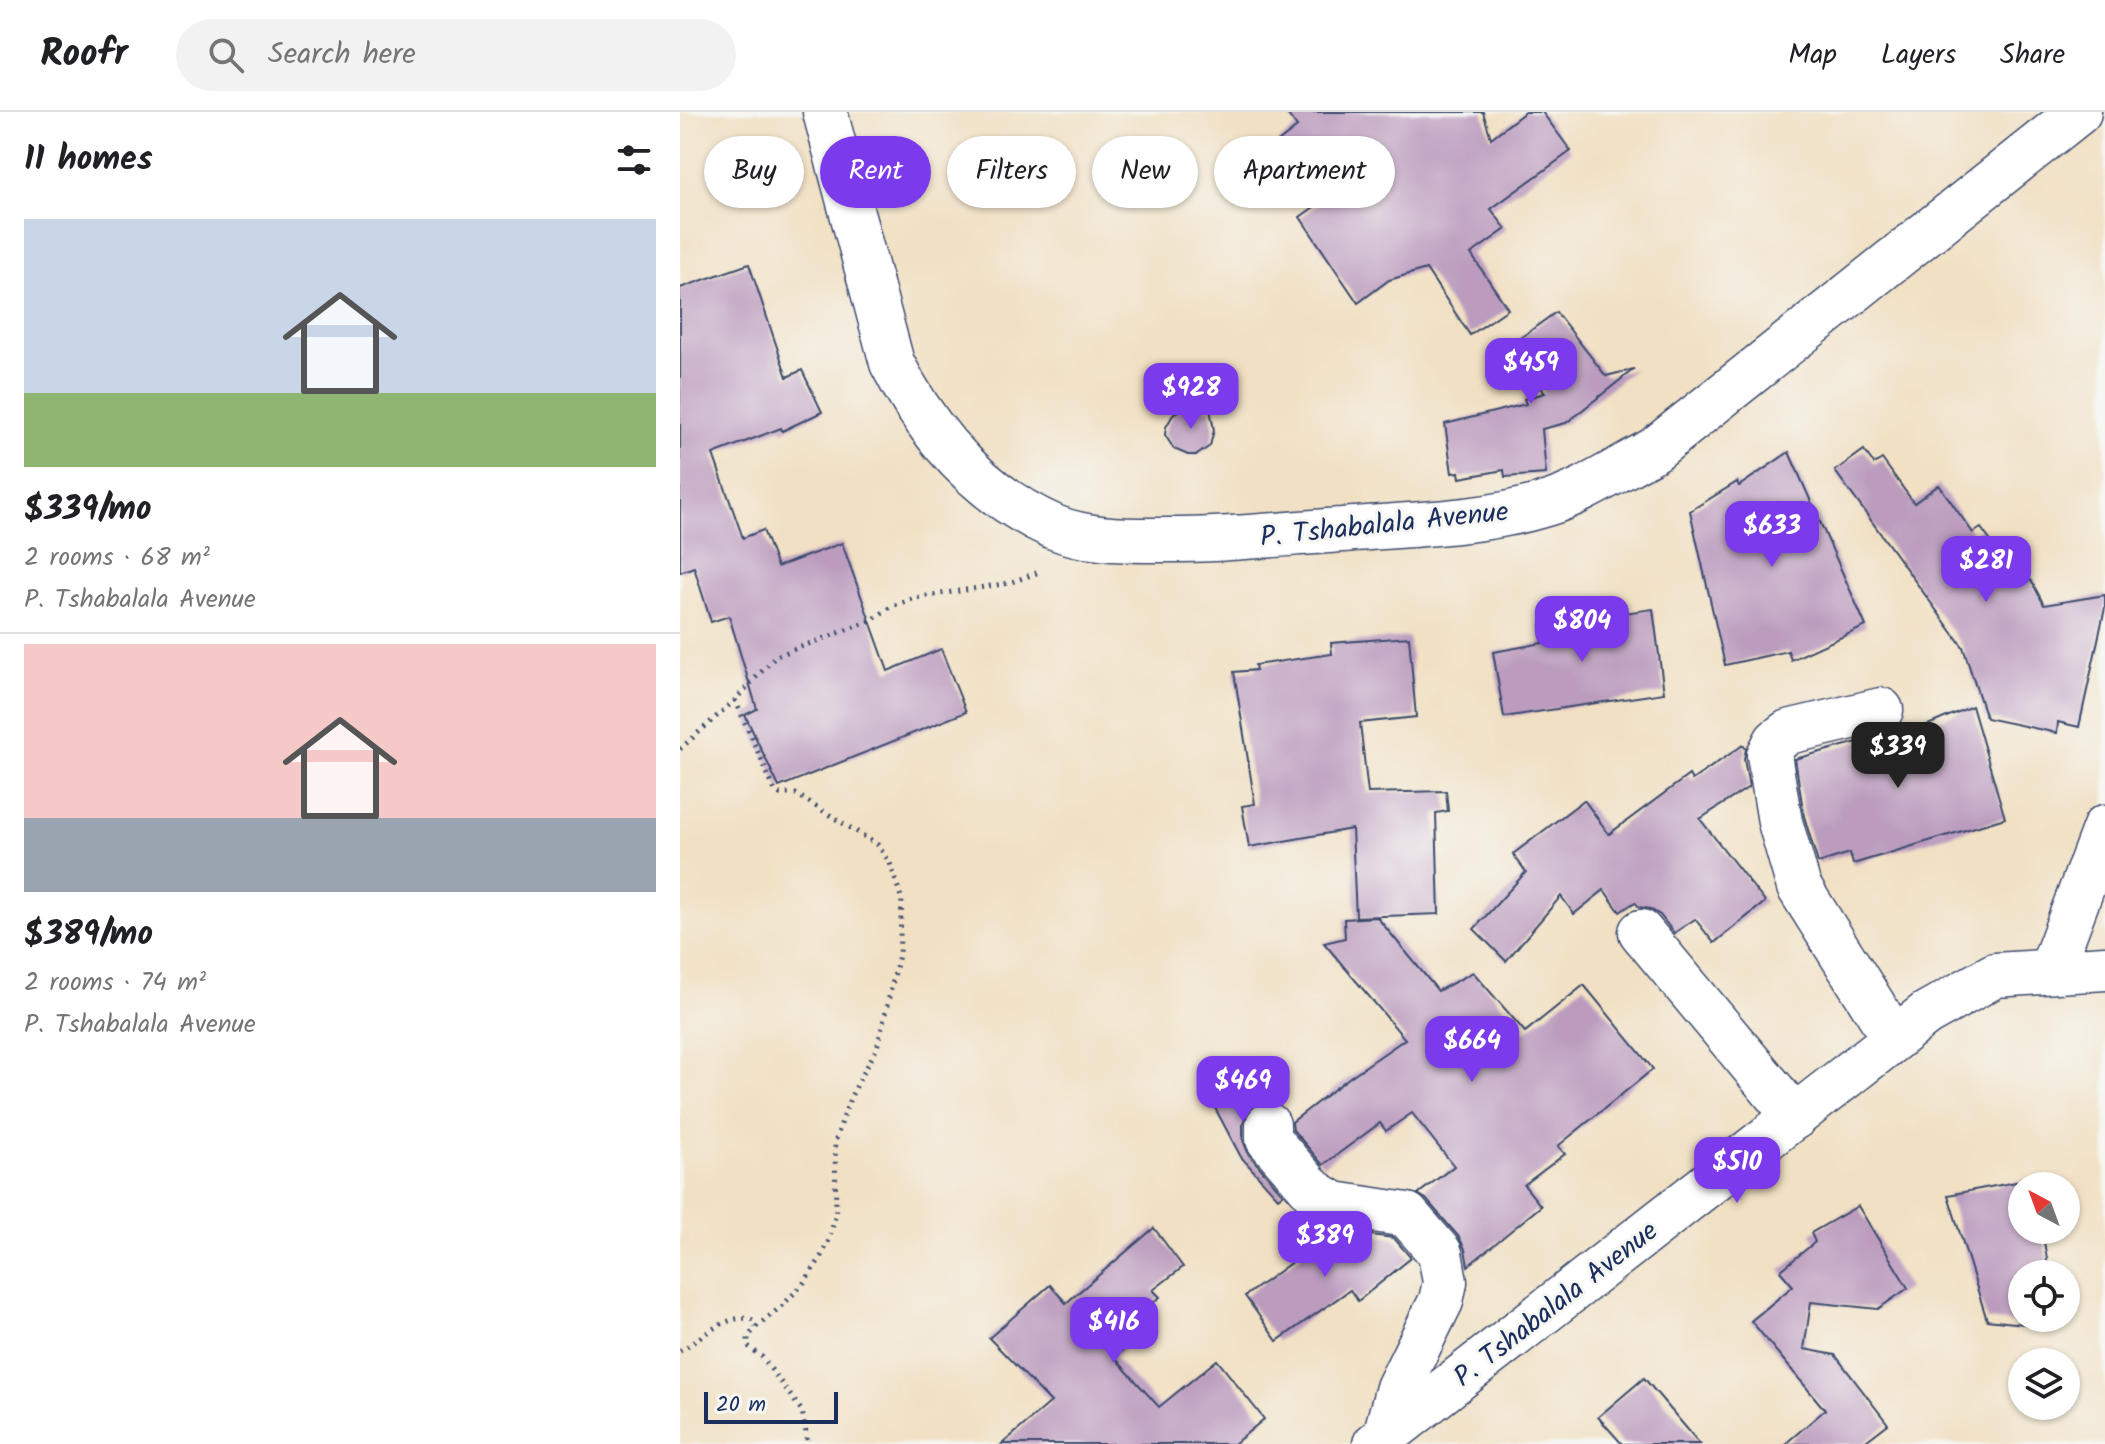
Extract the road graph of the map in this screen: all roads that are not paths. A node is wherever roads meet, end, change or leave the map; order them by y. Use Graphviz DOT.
graph roads {
  1 [pos="825,112"];
  2 [pos="2079,112"];
  3 [pos="1881,710"];
  4 [pos="2105,827"];
  5 [pos="1641,932"];
  6 [pos="2105,968"];
  7 [pos="2051,970"];
  8 [pos="1894,1038"];
  9 [pos="1795,1117"];
  10 [pos="1268,1125"];
  11 [pos="1380,1440"];
  1 -- 2 [label="street, P. Tshabalala Avenue"];
  3 -- 8 [label="street"];
  4 -- 7 [label="street"];
  5 -- 9 [label="street"];
  6 -- 7 [label="street, P. Tshabalala Avenue"];
  7 -- 8 [label="street, P. Tshabalala Avenue"];
  8 -- 9 [label="street, P. Tshabalala Avenue"];
  9 -- 11 [label="street, P. Tshabalala Avenue"];
  10 -- 11 [label="street"];
}
